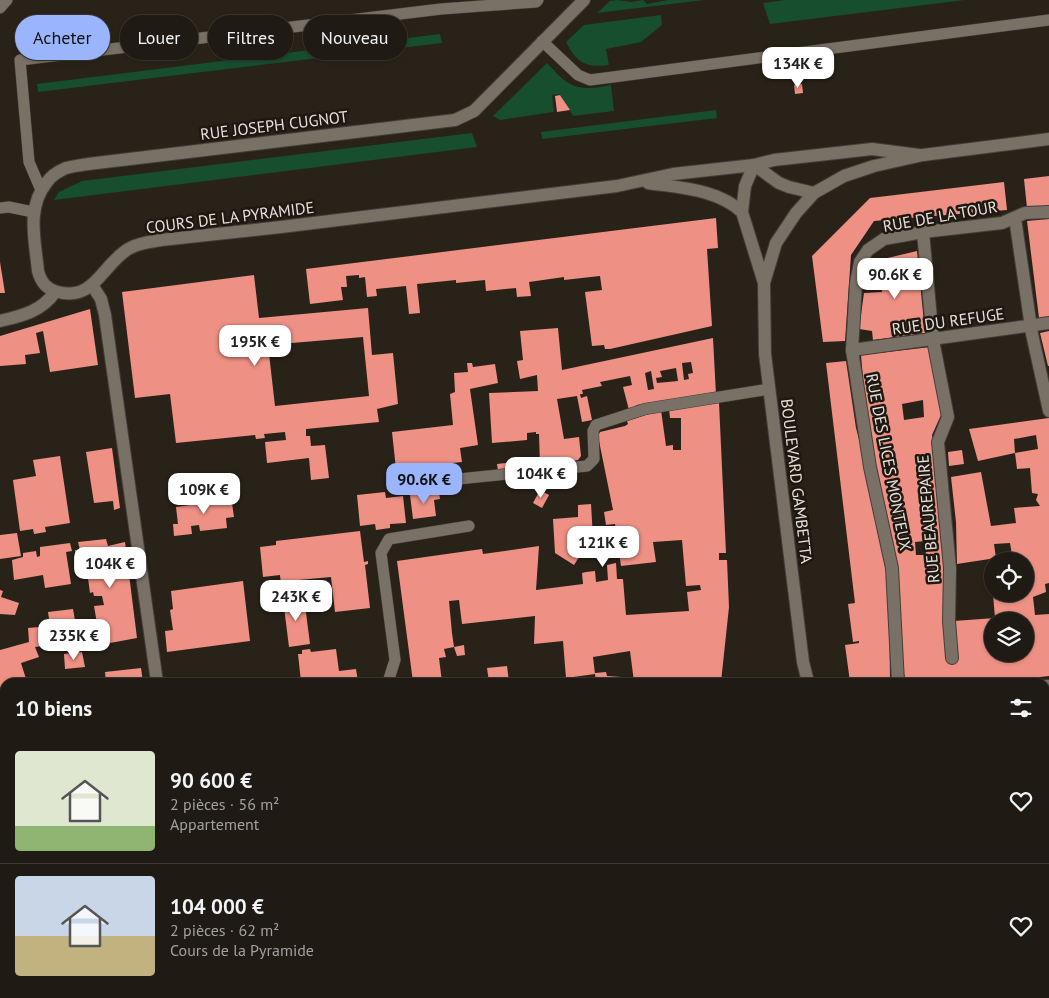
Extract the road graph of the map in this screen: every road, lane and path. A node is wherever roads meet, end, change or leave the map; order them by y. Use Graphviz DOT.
graph roads {
  1 [pos="7,0"];
  2 [pos="538,0"];
  3 [pos="584,0"];
  4 [pos="0,8"];
  5 [pos="1049,20"];
  6 [pos="542,42"];
  7 [pos="1049,139"];
  8 [pos="924,155"];
  9 [pos="754,164"];
  10 [pos="640,182"];
  11 [pos="41,190"];
  12 [pos="814,193"];
  13 [pos="0,208"];
  14 [pos="33,212"];
  15 [pos="742,212"];
  16 [pos="1049,212"];
  17 [pos="1015,218"];
  18 [pos="923,232"];
  19 [pos="868,250"];
  20 [pos="764,283"];
  21 [pos="92,285"];
  22 [pos="55,292"];
  23 [pos="0,321"];
  24 [pos="1049,323"];
  25 [pos="1031,326"];
  26 [pos="933,340"];
  27 [pos="852,350"];
  28 [pos="770,389"];
  29 [pos="1049,411"];
  30 [pos="400,485"];
  31 [pos="469,526"];
  32 [pos="952,658"];
  33 [pos="156,678"];
  34 [pos="389,678"];
  35 [pos="807,678"];
  36 [pos="898,678"];
  1 -- 4 [label="lane"];
  2 -- 11 [label="lane"];
  3 -- 6 [label="street, RUE JOSEPH CUGNOT"];
  5 -- 6 [label="lane"];
  6 -- 11 [label="street, RUE JOSEPH CUGNOT"];
  7 -- 8 [label="street"];
  8 -- 9 [label="street"];
  8 -- 12 [label="street"];
  9 -- 10 [label="street"];
  9 -- 12 [label="street"];
  9 -- 15 [label="street"];
  10 -- 15 [label="street"];
  10 -- 21 [label="street, COURS DE LA PYRAMIDE"];
  11 -- 14 [label="street, RUE JOSEPH CUGNOT"];
  12 -- 20 [label="street"];
  13 -- 14 [label="lane"];
  14 -- 22 [label="street, RUE JOSEPH CUGNOT"];
  15 -- 20 [label="street"];
  16 -- 17 [label="street, RUE DE LA TOUR"];
  17 -- 18 [label="street, RUE DE LA TOUR"];
  17 -- 25 [label="street"];
  18 -- 19 [label="street, RUE DE LA TOUR"];
  18 -- 26 [label="street, RUE BEAUREPAIRE"];
  19 -- 27 [label="street, RUE DES LICES MONTEUX"];
  20 -- 28 [label="street, BOULEVARD GAMBETTA"];
  21 -- 22 [label="street"];
  21 -- 33 [label="street"];
  22 -- 23 [label="street"];
  24 -- 25 [label="street, RUE DU REFUGE"];
  25 -- 26 [label="street, RUE DU REFUGE"];
  25 -- 29 [label="street"];
  26 -- 27 [label="street, RUE DU REFUGE"];
  26 -- 32 [label="street, RUE BEAUREPAIRE"];
  27 -- 36 [label="street, RUE DES LICES MONTEUX"];
  28 -- 30 [label="lane"];
  28 -- 35 [label="street, BOULEVARD GAMBETTA"];
  31 -- 34 [label="lane"];
}
